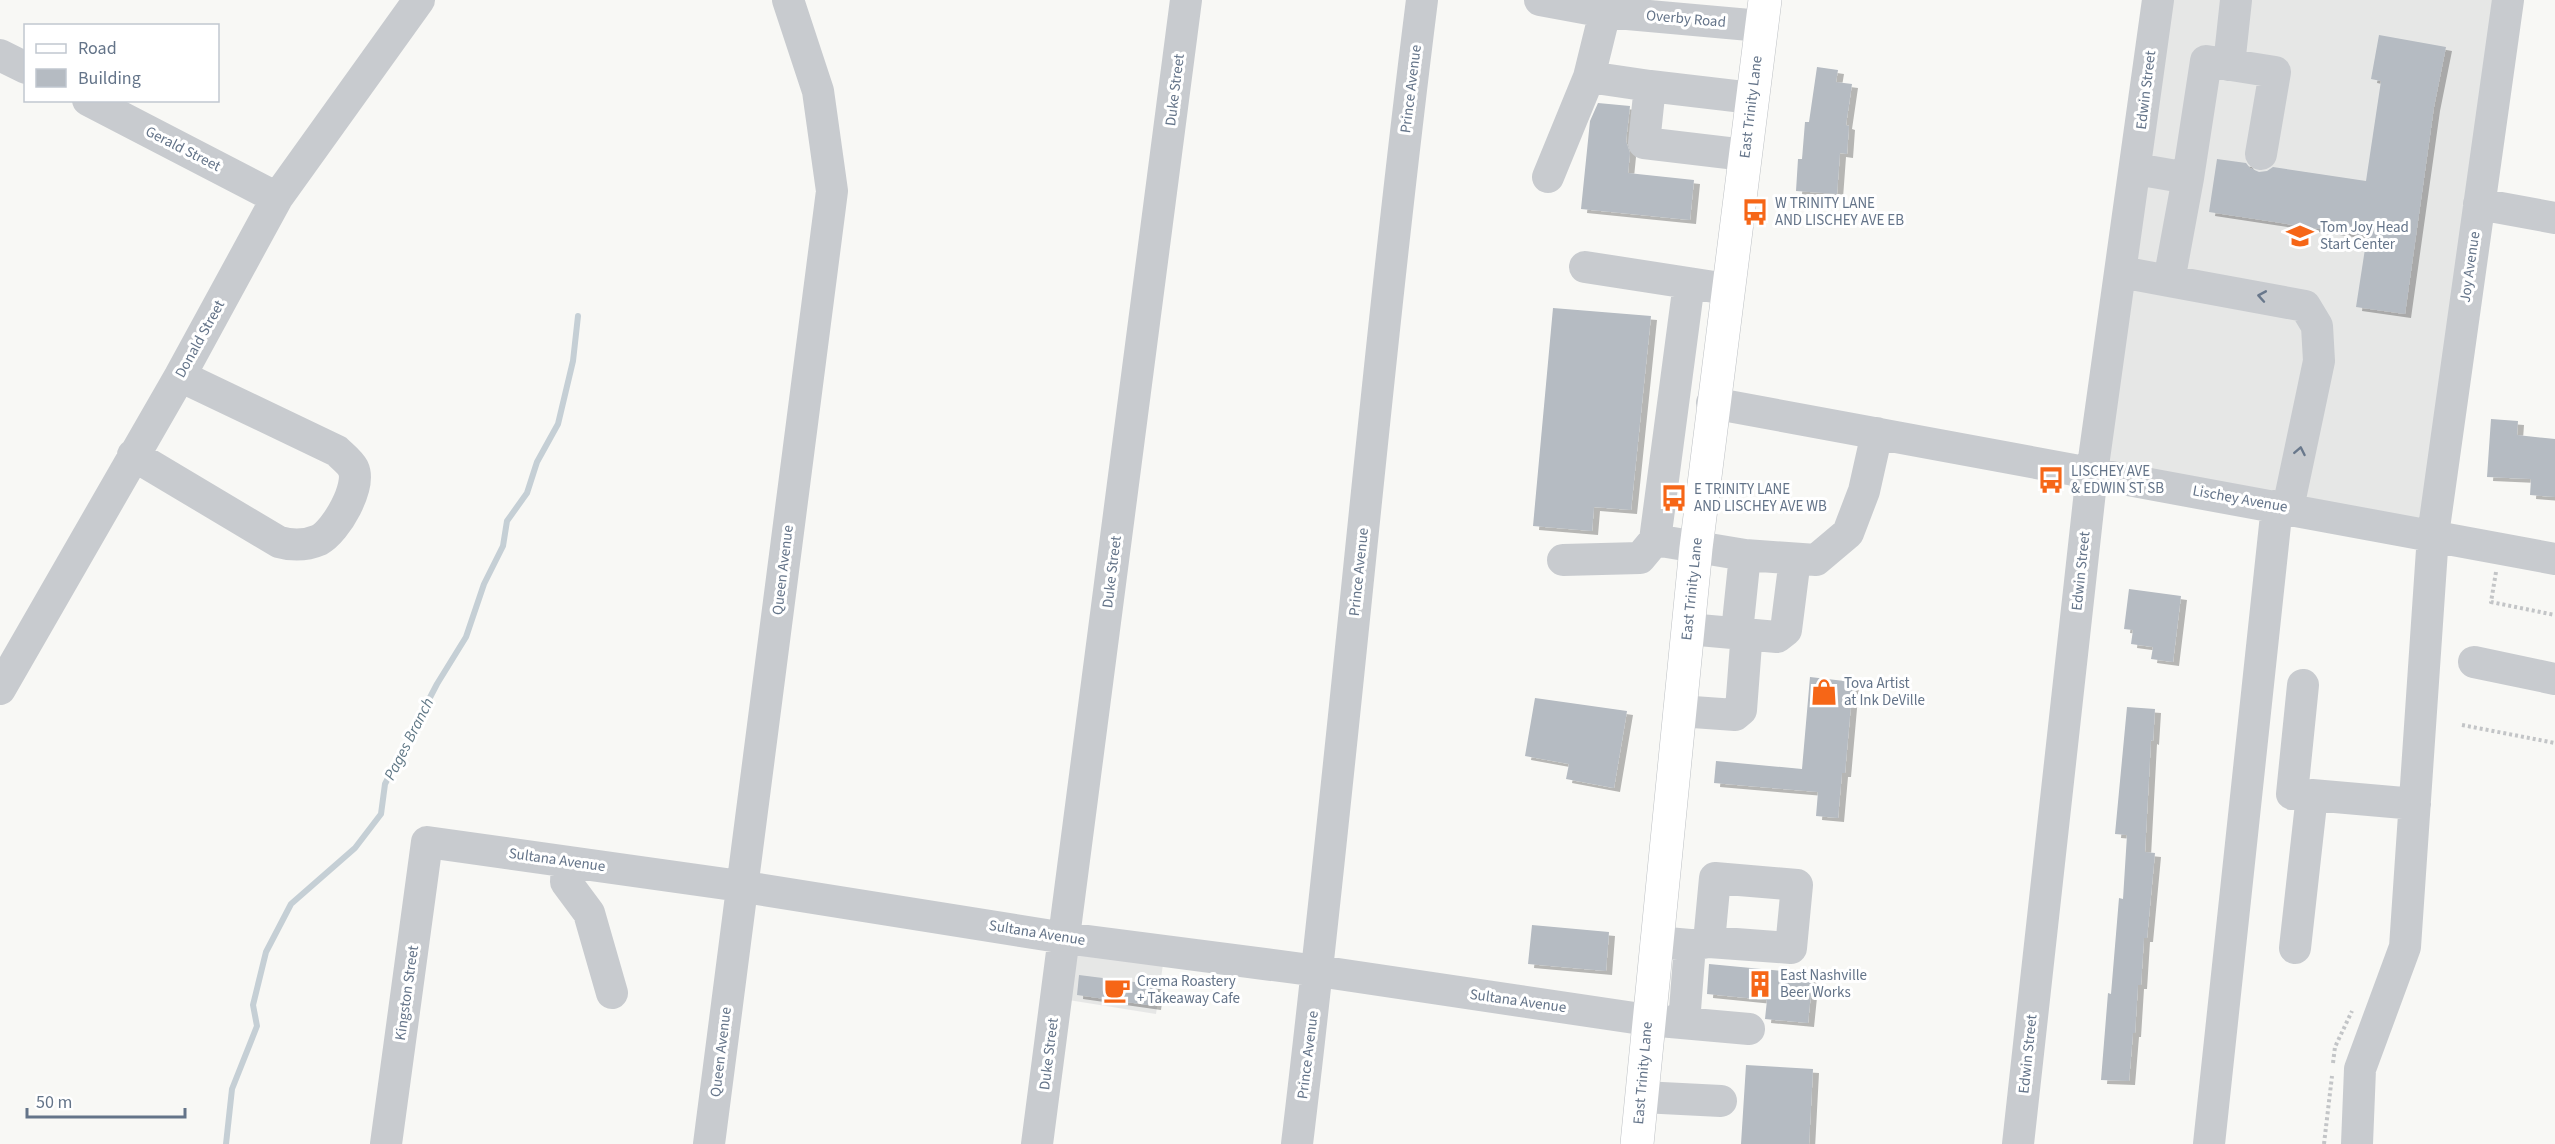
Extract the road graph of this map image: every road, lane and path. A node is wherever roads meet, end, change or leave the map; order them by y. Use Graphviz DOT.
graph roads {
  1 [pos="419,0"];
  2 [pos="788,0"];
  3 [pos="1186,0"];
  4 [pos="1422,0"];
  5 [pos="1540,0"];
  6 [pos="2158,0"];
  7 [pos="2236,0"];
  8 [pos="2508,0"];
  9 [pos="1605,12"];
  10 [pos="1763,13"];
  11 [pos="0,55"];
  12 [pos="2229,64"];
  13 [pos="24,67"];
  14 [pos="1589,77"];
  15 [pos="1650,86"];
  16 [pos="1752,98"];
  17 [pos="92,102"];
  18 [pos="2261,154"];
  19 [pos="1745,155"];
  20 [pos="2136,169"];
  21 [pos="1548,177"];
  22 [pos="2188,178"];
  23 [pos="277,198"];
  24 [pos="2479,204"];
  25 [pos="2555,218"];
  26 [pos="1585,267"];
  27 [pos="2121,272"];
  28 [pos="2169,281"];
  29 [pos="1689,283"];
  30 [pos="1727,289"];
  31 [pos="180,376"];
  32 [pos="1712,403"];
  33 [pos="1877,433"];
  34 [pos="133,455"];
  35 [pos="2092,473"];
  36 [pos="2283,507"];
  37 [pos="2433,534"];
  38 [pos="1655,540"];
  39 [pos="1696,548"];
  40 [pos="1745,555"];
  41 [pos="1795,559"];
  42 [pos="2555,559"];
  43 [pos="1563,560"];
  44 [pos="2496,572"];
  45 [pos="2555,615"];
  46 [pos="1688,629"];
  47 [pos="1737,632"];
  48 [pos="2474,662"];
  49 [pos="2555,679"];
  50 [pos="2303,684"];
  51 [pos="0,689"];
  52 [pos="1679,711"];
  53 [pos="2462,725"];
  54 [pos="2555,743"];
  55 [pos="2247,790"];
  56 [pos="2302,795"];
  57 [pos="2415,804"];
  58 [pos="427,842"];
  59 [pos="567,862"];
  60 [pos="743,886"];
  61 [pos="1065,938"];
  62 [pos="1656,942"];
  63 [pos="2295,948"];
  64 [pos="1318,971"];
  65 [pos="612,993"];
  66 [pos="1648,1020"];
  67 [pos="1684,1023"];
  68 [pos="1749,1029"];
  69 [pos="1642,1097"];
  70 [pos="1721,1101"];
  71 [pos="386,1144"];
  72 [pos="709,1144"];
  73 [pos="1037,1144"];
  74 [pos="1298,1144"];
  75 [pos="1637,1144"];
  76 [pos="2018,1144"];
  77 [pos="2209,1144"];
  78 [pos="2357,1144"];
  1 -- 23 [label="street, Donald Street"];
  2 -- 60 [label="street, Queen Avenue"];
  3 -- 61 [label="street, Duke Street"];
  4 -- 64 [label="street, Prince Avenue"];
  5 -- 9 [label="street, Overby Road"];
  6 -- 20 [label="street, Edwin Street"];
  7 -- 12 [label="street"];
  8 -- 24 [label="street, Joy Avenue"];
  9 -- 10 [label="street, Overby Road"];
  9 -- 14 [label="street"];
  10 -- 16 [label="main road, East Trinity Lane"];
  11 -- 13 [label="street"];
  12 -- 18 [label="street"];
  12 -- 22 [label="street"];
  14 -- 15 [label="street"];
  14 -- 21 [label="street"];
  15 -- 16 [label="street"];
  15 -- 19 [label="street"];
  16 -- 19 [label="main road, East Trinity Lane"];
  17 -- 23 [label="street, Gerald Street"];
  19 -- 30 [label="main road, East Trinity Lane"];
  20 -- 22 [label="street"];
  20 -- 27 [label="street, Edwin Street"];
  22 -- 28 [label="street"];
  23 -- 31 [label="street, Donald Street"];
  24 -- 25 [label="street"];
  24 -- 37 [label="street, Joy Avenue"];
  26 -- 29 [label="street"];
  27 -- 28 [label="street"];
  27 -- 35 [label="street, Edwin Street"];
  36 -- 28 [label="street, one-way"];
  29 -- 30 [label="street"];
  29 -- 38 [label="street"];
  30 -- 32 [label="main road, East Trinity Lane"];
  31 -- 34 [label="street, Donald Street"];
  31 -- 34 [label="street"];
  32 -- 33 [label="street, Lischey Avenue"];
  32 -- 39 [label="main road, East Trinity Lane"];
  33 -- 35 [label="street, Lischey Avenue"];
  33 -- 41 [label="street"];
  34 -- 51 [label="street, Donald Street"];
  35 -- 36 [label="street, Lischey Avenue"];
  35 -- 76 [label="street, Edwin Street"];
  36 -- 37 [label="street, Lischey Avenue"];
  36 -- 55 [label="street"];
  37 -- 42 [label="street, Lischey Avenue"];
  37 -- 57 [label="street, Joy Avenue"];
  38 -- 39 [label="street"];
  38 -- 43 [label="street"];
  39 -- 40 [label="street"];
  39 -- 46 [label="main road, East Trinity Lane"];
  40 -- 41 [label="street"];
  40 -- 47 [label="street"];
  41 -- 47 [label="street"];
  44 -- 45 [label="path"];
  46 -- 47 [label="street"];
  46 -- 52 [label="main road, East Trinity Lane"];
  47 -- 52 [label="street"];
  48 -- 49 [label="street"];
  50 -- 56 [label="street"];
  52 -- 62 [label="main road, East Trinity Lane"];
  53 -- 54 [label="path"];
  55 -- 56 [label="street"];
  55 -- 77 [label="street"];
  56 -- 57 [label="street"];
  56 -- 63 [label="street"];
  57 -- 78 [label="street, Joy Avenue"];
  58 -- 59 [label="street, Sultana Avenue"];
  58 -- 71 [label="street, Kingston Street"];
  59 -- 60 [label="street, Sultana Avenue"];
  59 -- 65 [label="street"];
  60 -- 61 [label="street, Sultana Avenue"];
  60 -- 72 [label="street, Queen Avenue"];
  61 -- 64 [label="street, Sultana Avenue"];
  61 -- 73 [label="street, Duke Street"];
  62 -- 66 [label="main road, East Trinity Lane"];
  62 -- 67 [label="street"];
  64 -- 66 [label="street, Sultana Avenue"];
  64 -- 74 [label="street, Prince Avenue"];
  66 -- 67 [label="street, Sultana Avenue"];
  66 -- 69 [label="main road, East Trinity Lane"];
  67 -- 68 [label="street, Sultana Avenue"];
  69 -- 70 [label="street"];
  69 -- 75 [label="main road, East Trinity Lane"];
}
